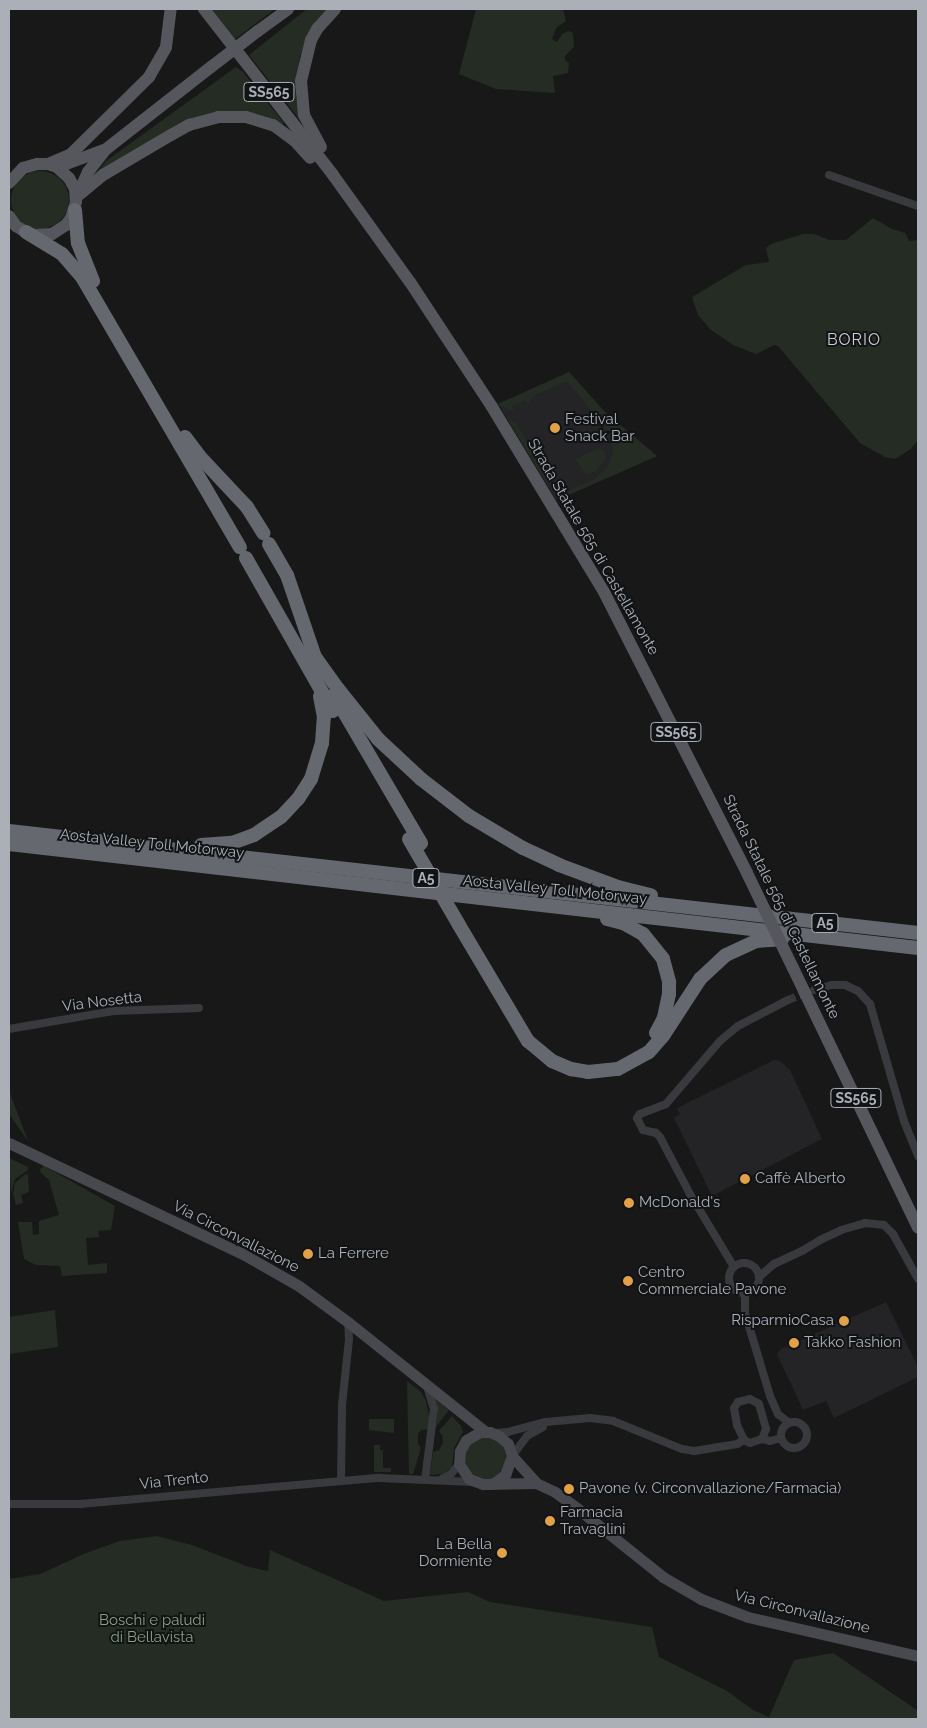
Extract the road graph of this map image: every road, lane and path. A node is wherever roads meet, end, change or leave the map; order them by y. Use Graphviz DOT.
graph roads {
  1 [pos="171,9"];
  2 [pos="204,9"];
  3 [pos="288,9"];
  4 [pos="335,9"];
  5 [pos="105,150"];
  6 [pos="52,166"];
  7 [pos="333,175"];
  8 [pos="829,175"];
  9 [pos="9,183"];
  10 [pos="77,202"];
  11 [pos="918,206"];
  12 [pos="9,216"];
  13 [pos="26,232"];
  14 [pos="313,654"];
  15 [pos="316,683"];
  16 [pos="9,831"];
  17 [pos="415,841"];
  18 [pos="9,844"];
  19 [pos="120,844"];
  20 [pos="523,903"];
  21 [pos="732,912"];
  22 [pos="465,926"];
  23 [pos="918,933"];
  24 [pos="878,944"];
  25 [pos="918,948"];
  26 [pos="814,990"];
  27 [pos="788,1000"];
  28 [pos="199,1008"];
  29 [pos="9,1029"];
  30 [pos="9,1143"];
  31 [pos="918,1156"];
  32 [pos="918,1228"];
  33 [pos="734,1267"];
  34 [pos="759,1277"];
  35 [pos="918,1279"];
  36 [pos="745,1293"];
  37 [pos="348,1322"];
  38 [pos="427,1385"];
  39 [pos="454,1408"];
  40 [pos="557,1422"];
  41 [pos="788,1422"];
  42 [pos="490,1432"];
  43 [pos="781,1438"];
  44 [pos="762,1439"];
  45 [pos="466,1440"];
  46 [pos="744,1440"];
  47 [pos="512,1456"];
  48 [pos="459,1464"];
  49 [pos="341,1480"];
  50 [pos="425,1480"];
  51 [pos="439,1481"];
  52 [pos="474,1482"];
  53 [pos="536,1483"];
  54 [pos="488,1484"];
  55 [pos="9,1504"];
  56 [pos="918,1656"];
  1 -- 6 [label="main road"];
  2 -- 7 [label="main road, Strada Statale 565 di Castellamonte / SS565"];
  3 -- 5 [label="main road, bridge"];
  4 -- 7 [label="main road"];
  5 -- 6 [label="main road"];
  5 -- 10 [label="main road"];
  6 -- 9 [label="main road"];
  6 -- 10 [label="main road"];
  7 -- 10 [label="main road"];
  7 -- 32 [label="main road, Strada Statale 565 di Castellamonte / SS565, bridge"];
  8 -- 11 [label="street"];
  10 -- 13 [label="main road"];
  10 -- 14 [label="highway"];
  12 -- 13 [label="main road"];
  13 -- 15 [label="highway"];
  14 -- 17 [label="highway"];
  14 -- 21 [label="highway"];
  15 -- 17 [label="highway"];
  15 -- 19 [label="highway"];
  16 -- 19 [label="highway, Aosta Valley Toll Motorway / A5"];
  17 -- 22 [label="highway, bridge"];
  18 -- 20 [label="highway, Aosta Valley Toll Motorway / A5"];
  19 -- 21 [label="highway, Aosta Valley Toll Motorway / A5"];
  20 -- 22 [label="highway"];
  20 -- 24 [label="highway, Aosta Valley Toll Motorway / A5"];
  21 -- 23 [label="highway, Aosta Valley Toll Motorway / A5"];
  22 -- 24 [label="highway"];
  24 -- 25 [label="highway, Aosta Valley Toll Motorway / A5"];
  26 -- 31 [label="street"];
  27 -- 33 [label="street"];
  28 -- 29 [label="street, Via Nosetta"];
  30 -- 37 [label="main road, Via Circonvallazione"];
  33 -- 34 [label="street"];
  33 -- 36 [label="street"];
  34 -- 35 [label="street"];
  34 -- 36 [label="street"];
  36 -- 41 [label="street"];
  37 -- 38 [label="main road, Via Circonvallazione"];
  37 -- 49 [label="street"];
  38 -- 39 [label="main road, Via Circonvallazione"];
  38 -- 50 [label="street"];
  39 -- 42 [label="main road, Via Circonvallazione"];
  39 -- 45 [label="main road, Via Circonvallazione"];
  40 -- 42 [label="street"];
  40 -- 46 [label="street"];
  40 -- 47 [label="street"];
  41 -- 43 [label="street"];
  41 -- 43 [label="street"];
  42 -- 45 [label="main road"];
  42 -- 47 [label="main road, Via Circonvallazione"];
  43 -- 44 [label="street"];
  44 -- 46 [label="street"];
  44 -- 46 [label="street"];
  45 -- 48 [label="main road"];
  47 -- 53 [label="main road, Via Circonvallazione"];
  47 -- 54 [label="main road"];
  48 -- 51 [label="street"];
  48 -- 52 [label="main road"];
  49 -- 50 [label="street, Via Trento"];
  49 -- 55 [label="street, Via Trento"];
  50 -- 51 [label="street, Via Trento"];
  51 -- 52 [label="street, Via Trento"];
  52 -- 54 [label="main road, Via Circonvallazione"];
  53 -- 54 [label="main road, Via Circonvallazione"];
  53 -- 56 [label="main road, Via Circonvallazione"];
}
